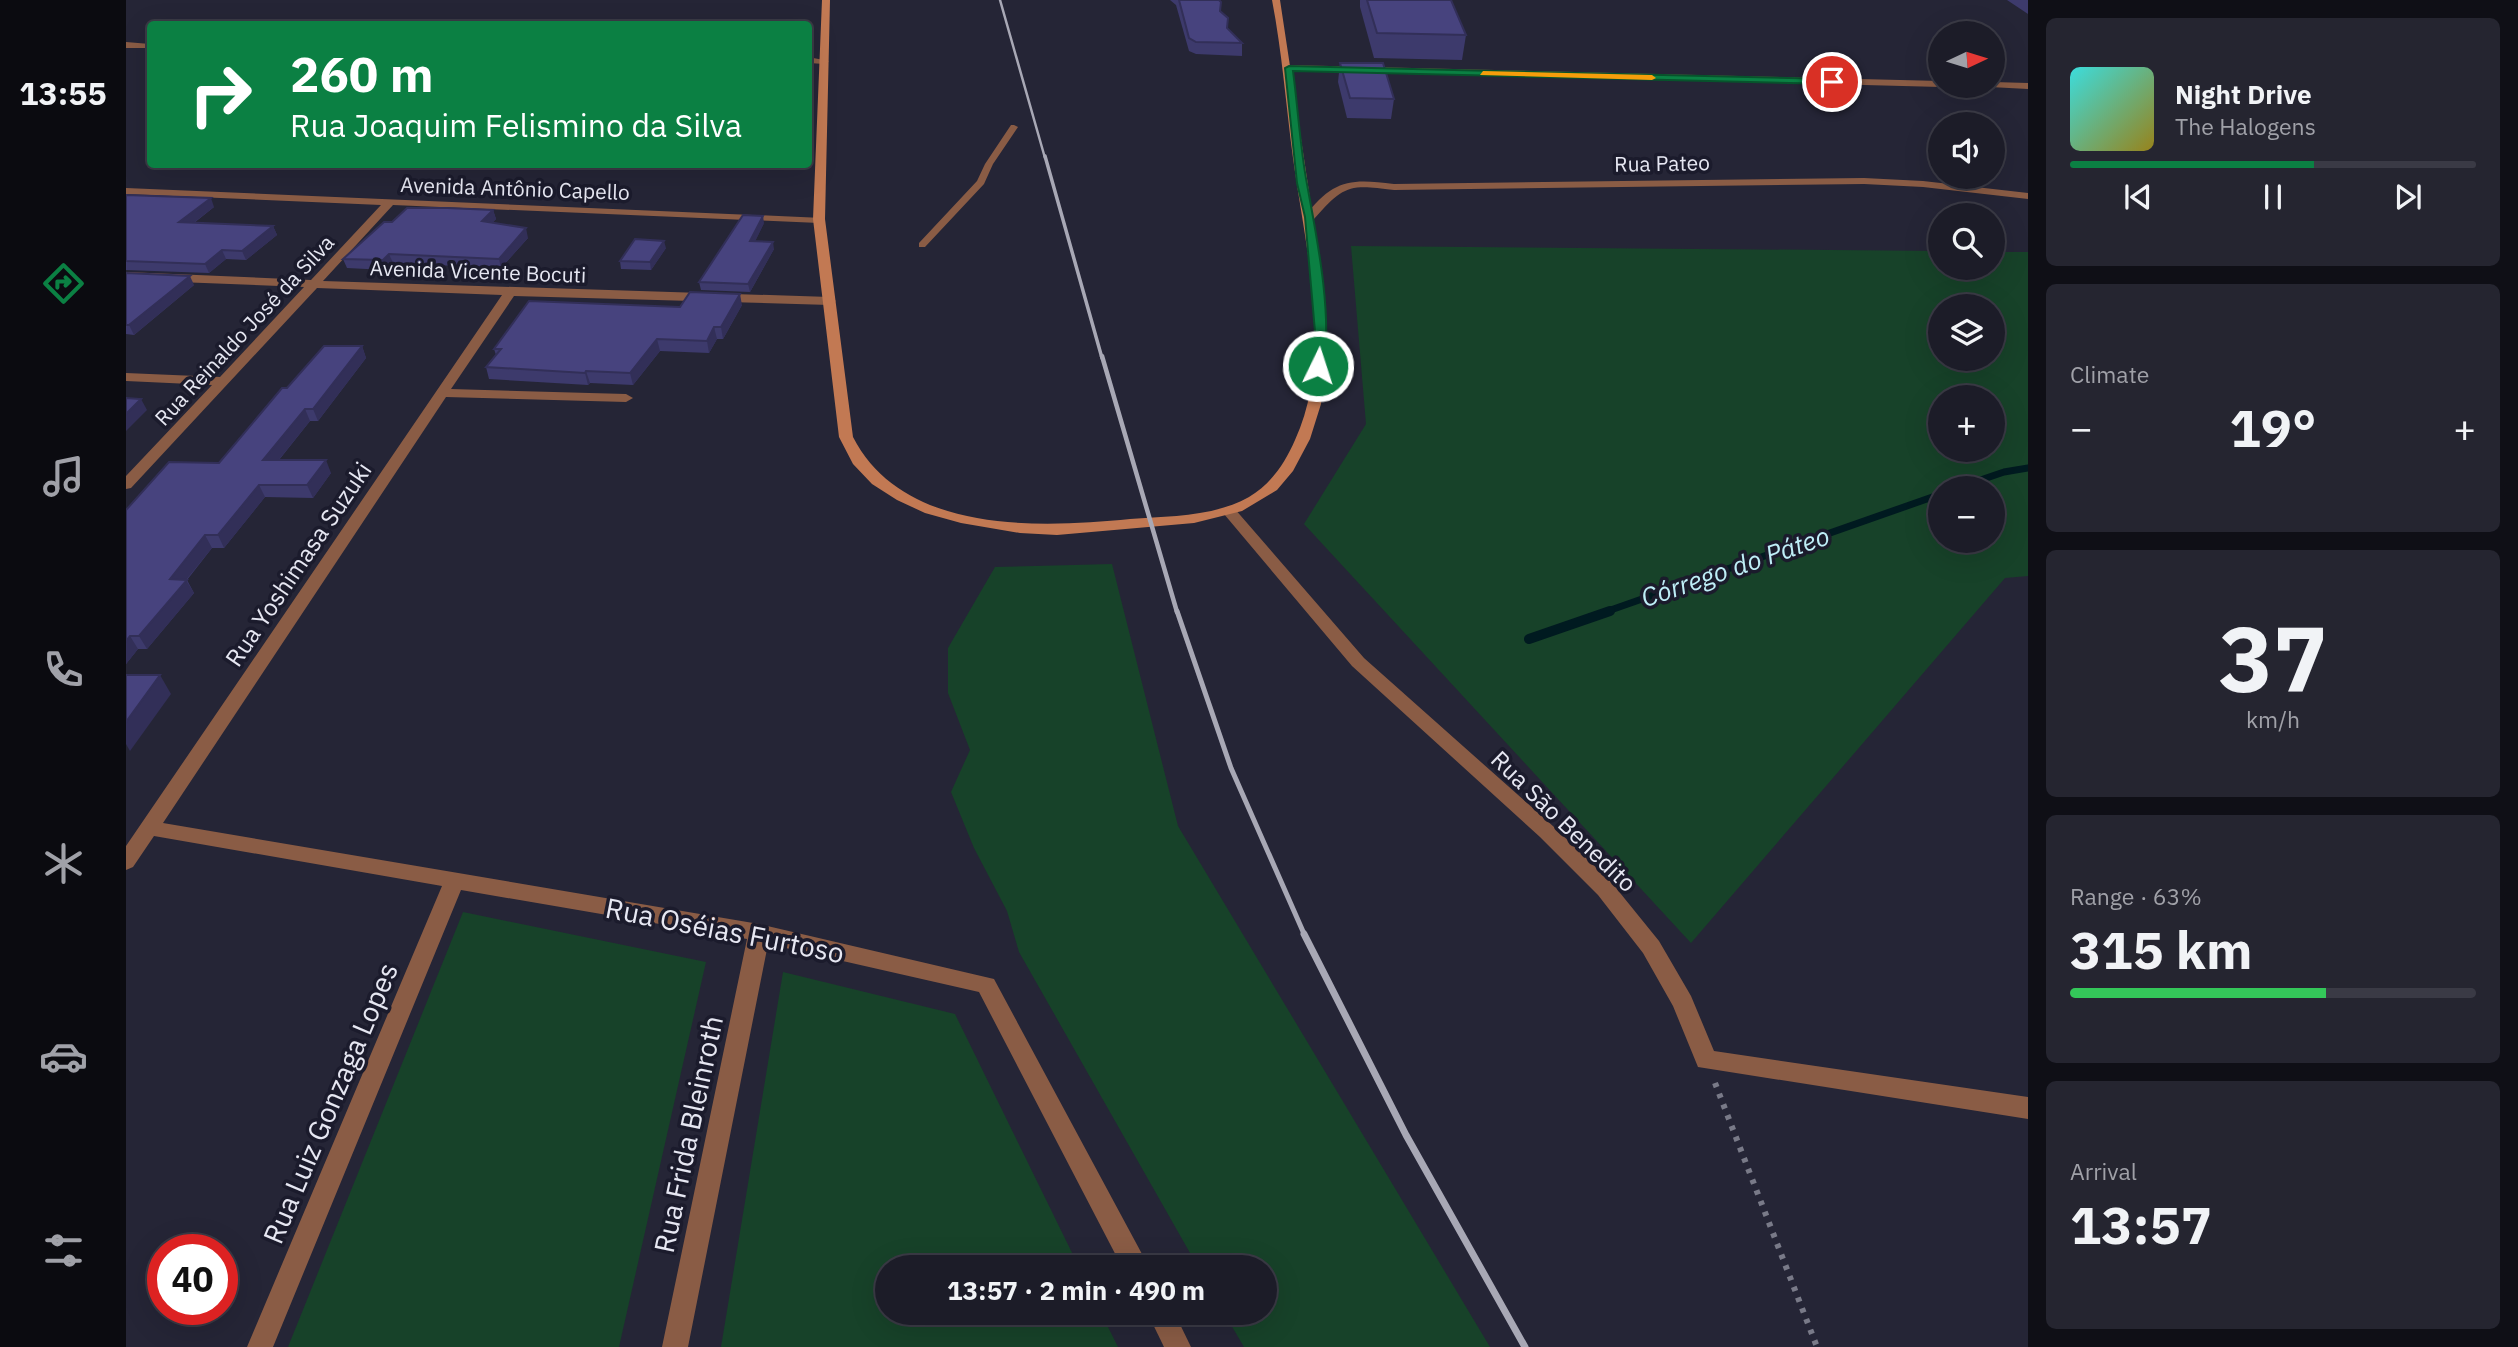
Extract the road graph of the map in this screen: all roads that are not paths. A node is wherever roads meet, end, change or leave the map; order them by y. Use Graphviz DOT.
graph roads {
  1 [pos="826,0"];
  2 [pos="1276,0"];
  3 [pos="126,45"];
  4 [pos="147,46"];
  5 [pos="812,60"];
  6 [pos="825,61"];
  7 [pos="1289,68"];
  8 [pos="1928,84"];
  9 [pos="2006,85"];
  10 [pos="2028,86"];
  11 [pos="1014,127"];
  12 [pos="126,191"];
  13 [pos="2028,196"];
  14 [pos="390,202"];
  15 [pos="1310,217"];
  16 [pos="819,220"];
  17 [pos="922,245"];
  18 [pos="126,276"];
  19 [pos="313,285"];
  20 [pos="510,292"];
  21 [pos="830,301"];
  22 [pos="126,377"];
  23 [pos="223,381"];
  24 [pos="442,393"];
  25 [pos="626,398"];
  26 [pos="126,485"];
  27 [pos="1229,511"];
  28 [pos="149,828"];
  29 [pos="126,862"];
  30 [pos="454,881"];
  31 [pos="759,933"];
  32 [pos="2028,1108"];
  33 [pos="1130,1255"];
  34 [pos="1167,1325"];
  35 [pos="260,1347"];
  36 [pos="675,1347"];
  37 [pos="1178,1347"];
  1 -- 6 [label="street"];
  2 -- 7 [label="street"];
  3 -- 4 [label="street"];
  5 -- 6 [label="street"];
  6 -- 16 [label="street"];
  7 -- 8 [label="street"];
  7 -- 15 [label="street"];
  9 -- 10 [label="street"];
  11 -- 17 [label="lane"];
  12 -- 14 [label="street, Avenida Antônio Capello"];
  13 -- 15 [label="street, Rua Pateo"];
  14 -- 16 [label="street, Avenida Antônio Capello"];
  14 -- 19 [label="street, Rua Reinaldo José da Silva"];
  15 -- 27 [label="street"];
  16 -- 21 [label="street"];
  18 -- 19 [label="street, Avenida Vicente Bocuti"];
  19 -- 20 [label="street, Avenida Vicente Bocuti"];
  19 -- 23 [label="street, Rua Reinaldo José da Silva"];
  20 -- 21 [label="street, Avenida Vicente Bocuti"];
  20 -- 24 [label="street, Rua Yoshimasa Suzuki"];
  21 -- 27 [label="street"];
  22 -- 23 [label="street"];
  23 -- 26 [label="street, Rua Reinaldo José da Silva"];
  24 -- 25 [label="street"];
  24 -- 28 [label="street, Rua Yoshimasa Suzuki"];
  27 -- 32 [label="street, Rua São Benedito"];
  28 -- 29 [label="street, Rua Yoshimasa Suzuki"];
  28 -- 30 [label="street, Rua Oséias Furtoso"];
  30 -- 31 [label="street, Rua Oséias Furtoso"];
  30 -- 35 [label="street, Rua Luiz Gonzaga Lopes"];
  31 -- 33 [label="street, Rua Oséias Furtoso"];
  31 -- 36 [label="street, Rua Frida Bleinroth"];
  34 -- 37 [label="street"];
}
